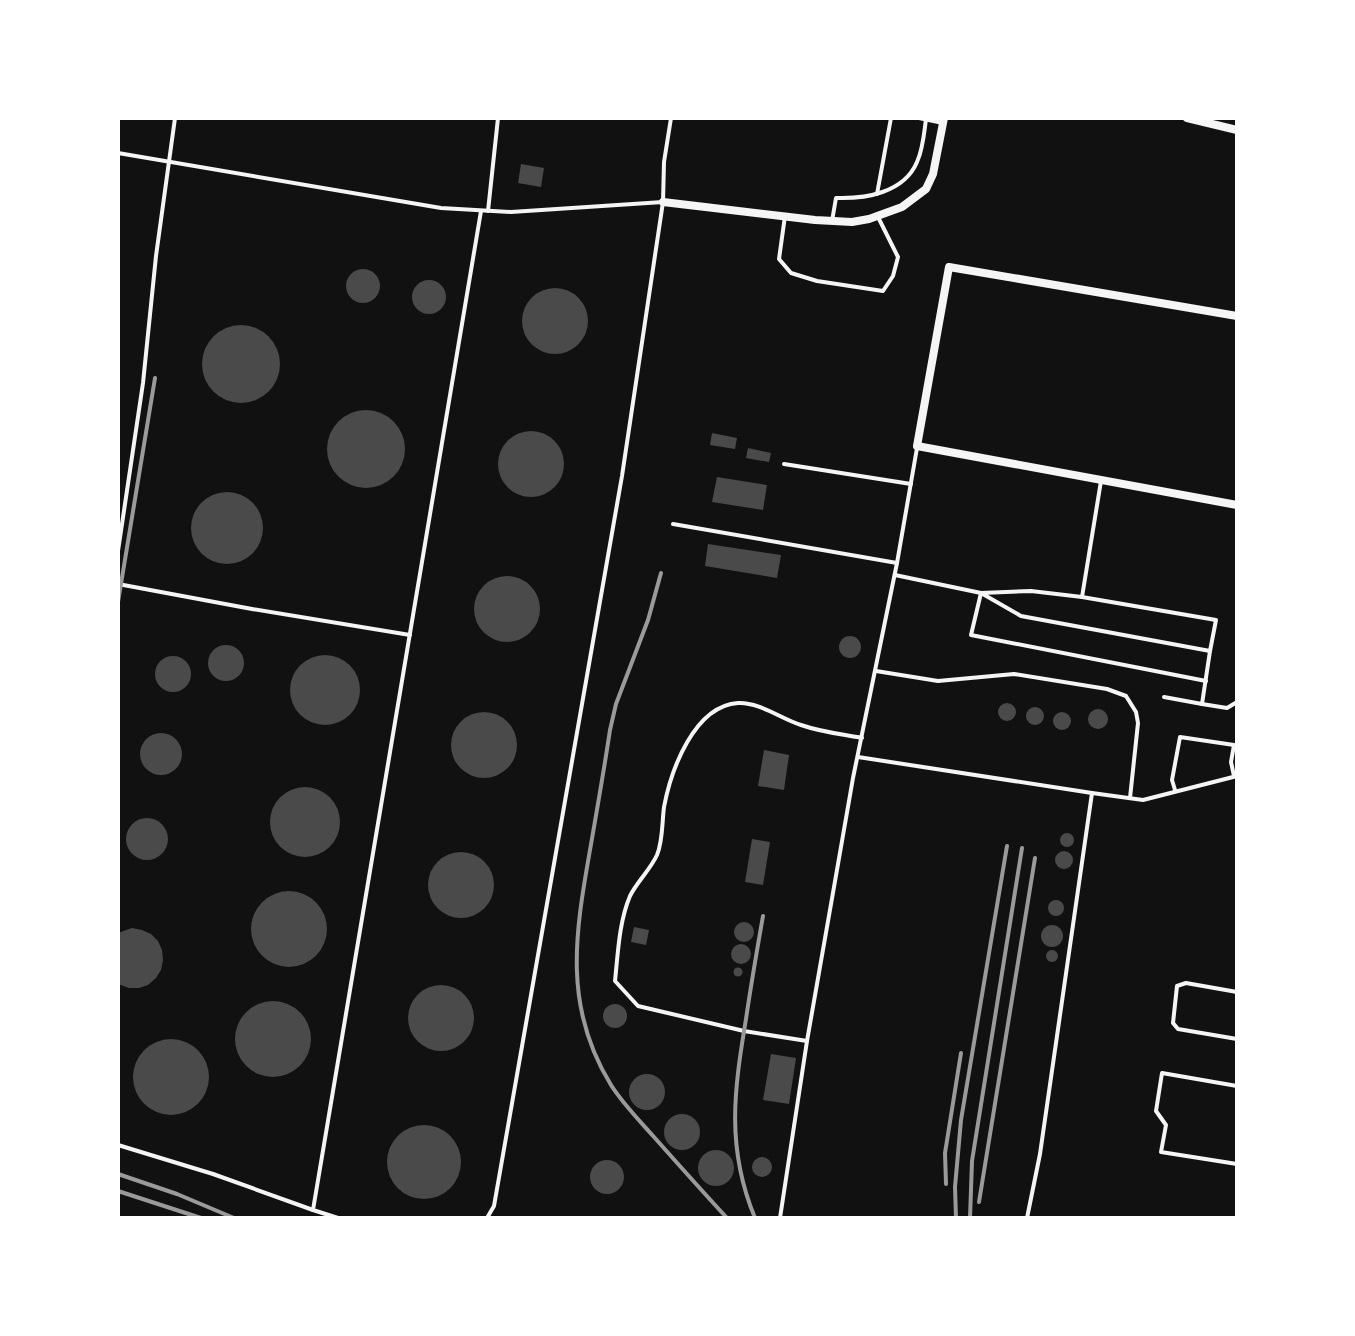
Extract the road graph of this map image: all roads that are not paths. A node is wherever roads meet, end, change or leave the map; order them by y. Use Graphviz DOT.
graph roads {
  1 [pos="175,118"];
  2 [pos="498,118"];
  3 [pos="671,118"];
  4 [pos="891,118"];
  5 [pos="919,118"];
  6 [pos="1187,118"];
  7 [pos="926,119"];
  8 [pos="943,120"];
  9 [pos="1231,125"];
  10 [pos="118,153"];
  11 [pos="168,162"];
  12 [pos="877,194"];
  13 [pos="663,202"];
  14 [pos="481,211"];
  15 [pos="488,211"];
  16 [pos="785,216"];
  17 [pos="877,216"];
  18 [pos="832,221"];
  19 [pos="1237,316"];
  20 [pos="917,446"];
  21 [pos="784,464"];
  22 [pos="1101,480"];
  23 [pos="911,484"];
  24 [pos="1237,505"];
  25 [pos="673,524"];
  26 [pos="118,551"];
  27 [pos="897,563"];
  28 [pos="895,575"];
  29 [pos="118,584"];
  30 [pos="981,593"];
  31 [pos="1082,597"];
  32 [pos="410,635"];
  33 [pos="1210,651"];
  34 [pos="876,671"];
  35 [pos="1206,681"];
  36 [pos="1164,697"];
  37 [pos="1237,702"];
  38 [pos="1202,704"];
  39 [pos="862,738"];
  40 [pos="858,757"];
  41 [pos="1235,776"];
  42 [pos="1175,791"];
  43 [pos="1092,793"];
  44 [pos="1130,798"];
  45 [pos="1237,992"];
  46 [pos="1237,1039"];
  47 [pos="807,1041"];
  48 [pos="1237,1086"];
  49 [pos="118,1145"];
  50 [pos="1237,1164"];
  51 [pos="313,1210"];
  52 [pos="338,1218"];
  53 [pos="487,1218"];
  54 [pos="780,1218"];
  55 [pos="1027,1218"];
  1 -- 11 [label="lane"];
  2 -- 15 [label="lane"];
  3 -- 13 [label="lane"];
  4 -- 12 [label="lane"];
  5 -- 7 [label="lane"];
  6 -- 9 [label="street"];
  7 -- 8 [label="lane"];
  7 -- 12 [label="lane"];
  8 -- 17 [label="street"];
  10 -- 11 [label="lane"];
  11 -- 14 [label="lane"];
  11 -- 26 [label="lane"];
  12 -- 18 [label="lane"];
  13 -- 15 [label="lane"];
  13 -- 16 [label="street"];
  13 -- 53 [label="lane"];
  14 -- 15 [label="lane"];
  14 -- 32 [label="lane"];
  16 -- 17 [label="lane"];
  16 -- 18 [label="street"];
  17 -- 18 [label="street"];
  19 -- 20 [label="street"];
  20 -- 22 [label="street"];
  20 -- 23 [label="lane"];
  21 -- 23 [label="lane"];
  22 -- 24 [label="street"];
  22 -- 31 [label="lane"];
  23 -- 27 [label="lane"];
  25 -- 27 [label="lane"];
  27 -- 28 [label="lane"];
  28 -- 30 [label="lane"];
  28 -- 34 [label="lane"];
  29 -- 32 [label="lane"];
  30 -- 31 [label="lane"];
  30 -- 33 [label="lane"];
  30 -- 35 [label="lane"];
  31 -- 33 [label="lane"];
  32 -- 51 [label="lane"];
  33 -- 35 [label="lane"];
  34 -- 39 [label="lane"];
  34 -- 44 [label="lane"];
  35 -- 38 [label="lane"];
  36 -- 38 [label="lane"];
  37 -- 38 [label="lane"];
  39 -- 40 [label="lane"];
  39 -- 47 [label="lane"];
  40 -- 43 [label="lane"];
  40 -- 47 [label="lane"];
  41 -- 42 [label="lane"];
  41 -- 42 [label="lane"];
  42 -- 44 [label="lane"];
  43 -- 44 [label="lane"];
  43 -- 55 [label="lane"];
  45 -- 46 [label="lane"];
  47 -- 54 [label="lane"];
  48 -- 50 [label="lane"];
  49 -- 51 [label="lane"];
  51 -- 52 [label="lane"];
}
